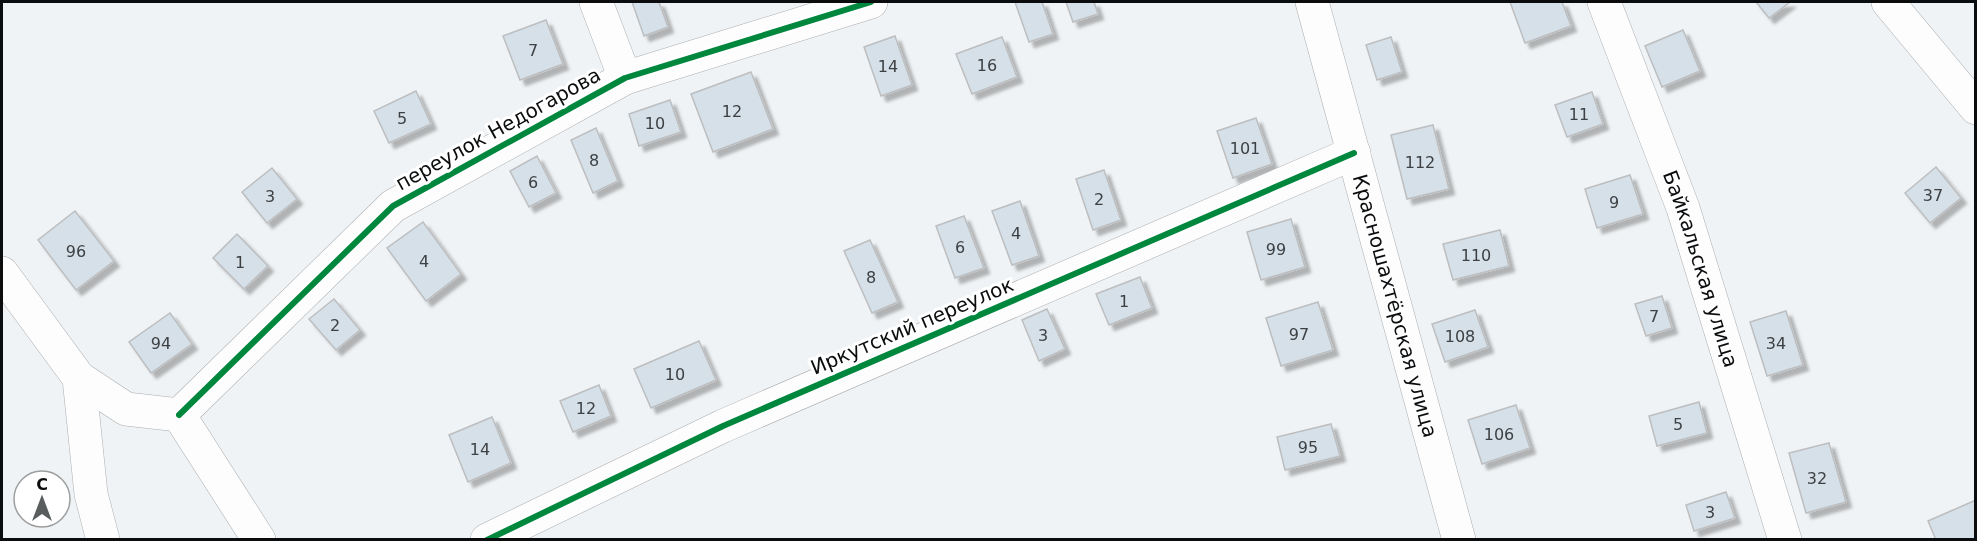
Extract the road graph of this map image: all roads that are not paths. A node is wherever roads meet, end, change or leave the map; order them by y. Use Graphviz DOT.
graph roads {
  1 [pos="596,2"];
  2 [pos="871,2"];
  3 [pos="1312,2"];
  4 [pos="1604,2"];
  5 [pos="1888,2"];
  6 [pos="625,78"];
  7 [pos="1976,108"];
  8 [pos="1354,153"];
  9 [pos="2,273"];
  10 [pos="78,378"];
  11 [pos="179,415"];
  12 [pos="103,540"];
  13 [pos="259,540"];
  14 [pos="487,540"];
  15 [pos="1459,540"];
  16 [pos="1785,540"];
  1 -- 6 [label="street"];
  2 -- 6 [label="street, переулок Недогарова"];
  3 -- 8 [label="street, Красношахтёрская улица"];
  4 -- 16 [label="street, Байкальская улица"];
  5 -- 7 [label="street"];
  6 -- 11 [label="street, переулок Недогарова"];
  8 -- 14 [label="street, Иркутский переулок"];
  8 -- 15 [label="street, Красношахтёрская улица"];
  9 -- 10 [label="street"];
  10 -- 11 [label="street"];
  10 -- 12 [label="street"];
  11 -- 13 [label="street"];
}
